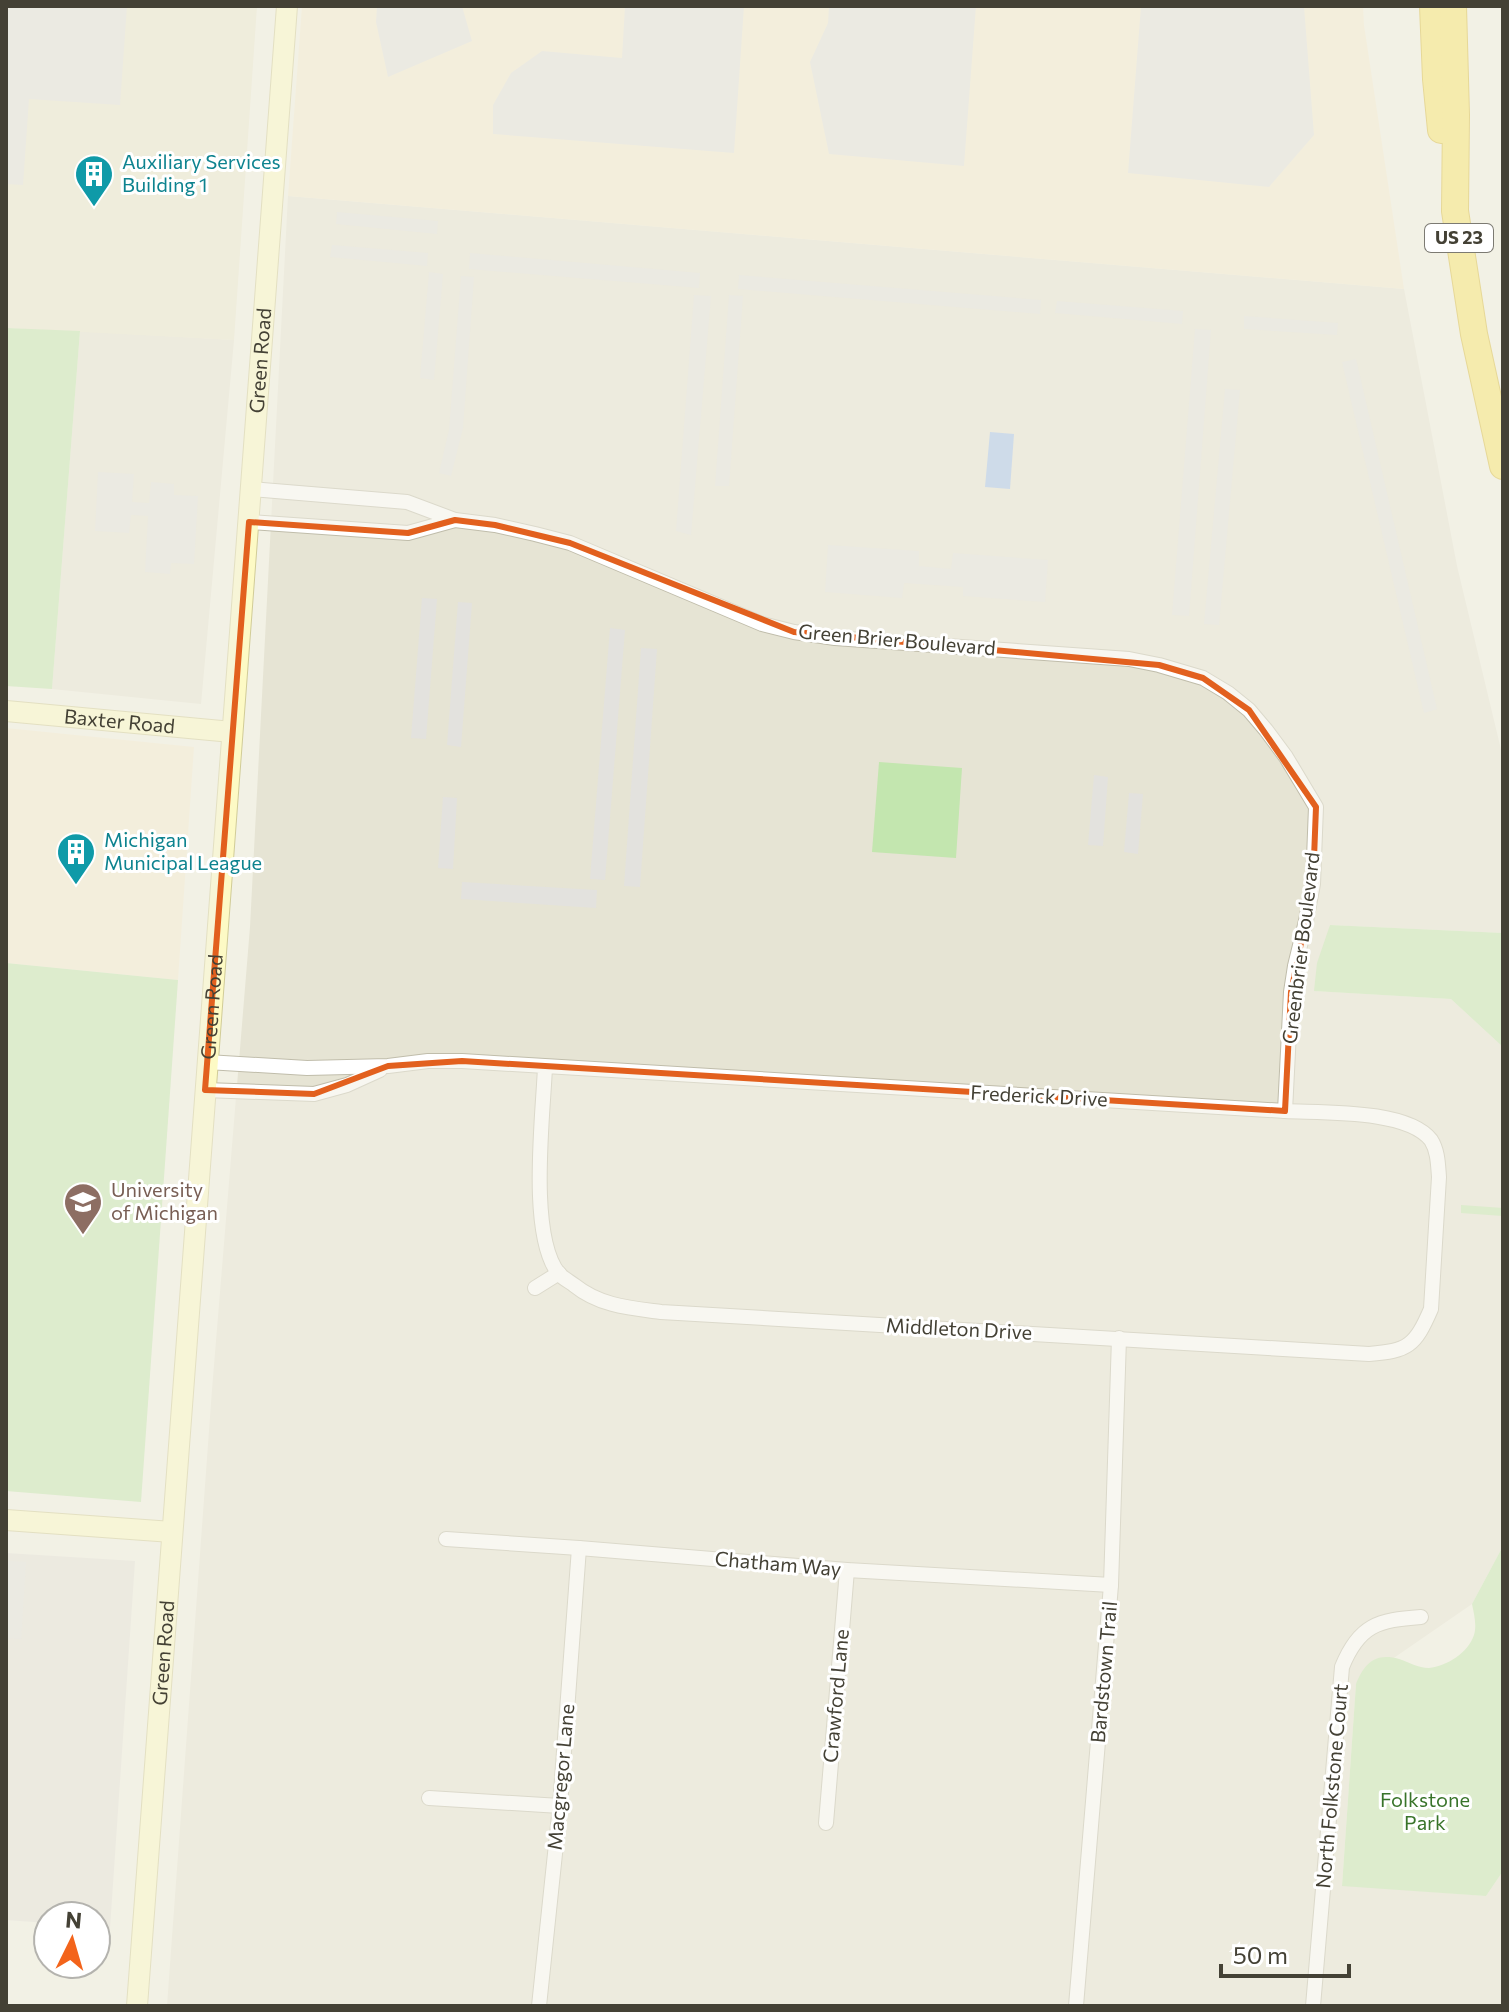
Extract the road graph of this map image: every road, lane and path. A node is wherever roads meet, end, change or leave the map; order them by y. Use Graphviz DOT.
graph roads {
  1 [pos="287,6"];
  2 [pos="1433,6"];
  3 [pos="1453,6"];
  4 [pos="1455,211"];
  5 [pos="1503,466"];
  6 [pos="250,489"];
  7 [pos="455,520"];
  8 [pos="249,522"];
  9 [pos="1249,710"];
  10 [pos="6,711"];
  11 [pos="232,732"];
  12 [pos="207,1062"];
  13 [pos="388,1066"];
  14 [pos="545,1067"];
  15 [pos="205,1090"];
  16 [pos="1285,1111"];
  17 [pos="559,1273"];
  18 [pos="535,1288"];
  19 [pos="1119,1338"];
  20 [pos="1369,1354"];
  21 [pos="6,1520"];
  22 [pos="172,1532"];
  23 [pos="446,1539"];
  24 [pos="579,1548"];
  25 [pos="847,1570"];
  26 [pos="1111,1585"];
  27 [pos="1421,1617"];
  28 [pos="429,1798"];
  29 [pos="560,1806"];
  30 [pos="826,1823"];
  31 [pos="137,2006"];
  32 [pos="539,2006"];
  33 [pos="1076,2006"];
  34 [pos="1313,2006"];
  1 -- 6 [label="street, Green Road"];
  2 -- 4 [label="highway"];
  3 -- 4 [label="highway, US 23"];
  4 -- 5 [label="highway, US 23"];
  6 -- 7 [label="street, Green Brier Boulevard"];
  6 -- 8 [label="street, Green Road"];
  7 -- 8 [label="street, Green Brier Boulevard"];
  7 -- 9 [label="street, Green Brier Boulevard"];
  8 -- 11 [label="street, Green Road"];
  9 -- 16 [label="street, Greenbrier Boulevard"];
  10 -- 11 [label="street, Baxter Road"];
  11 -- 12 [label="street, Green Road"];
  12 -- 13 [label="street, Frederick Drive"];
  12 -- 15 [label="street, Green Road"];
  13 -- 14 [label="street, Frederick Drive"];
  13 -- 15 [label="street, Frederick Drive"];
  14 -- 16 [label="street, Frederick Drive"];
  14 -- 17 [label="street"];
  15 -- 22 [label="street, Green Road"];
  16 -- 20 [label="street, Frederick Drive"];
  17 -- 18 [label="street"];
  17 -- 19 [label="street, Middleton Drive"];
  19 -- 20 [label="street, Middleton Drive"];
  19 -- 26 [label="street, Bardstown Trail"];
  21 -- 22 [label="street"];
  22 -- 31 [label="street, Green Road"];
  23 -- 24 [label="street, Chatham Way"];
  24 -- 25 [label="street, Chatham Way"];
  24 -- 29 [label="street, Macgregor Lane"];
  25 -- 26 [label="street, Chatham Way"];
  25 -- 30 [label="street, Crawford Lane"];
  26 -- 33 [label="street, Bardstown Trail"];
  27 -- 34 [label="street, North Folkstone Court"];
  28 -- 29 [label="street"];
  29 -- 32 [label="street, Macgregor Lane"];
}
